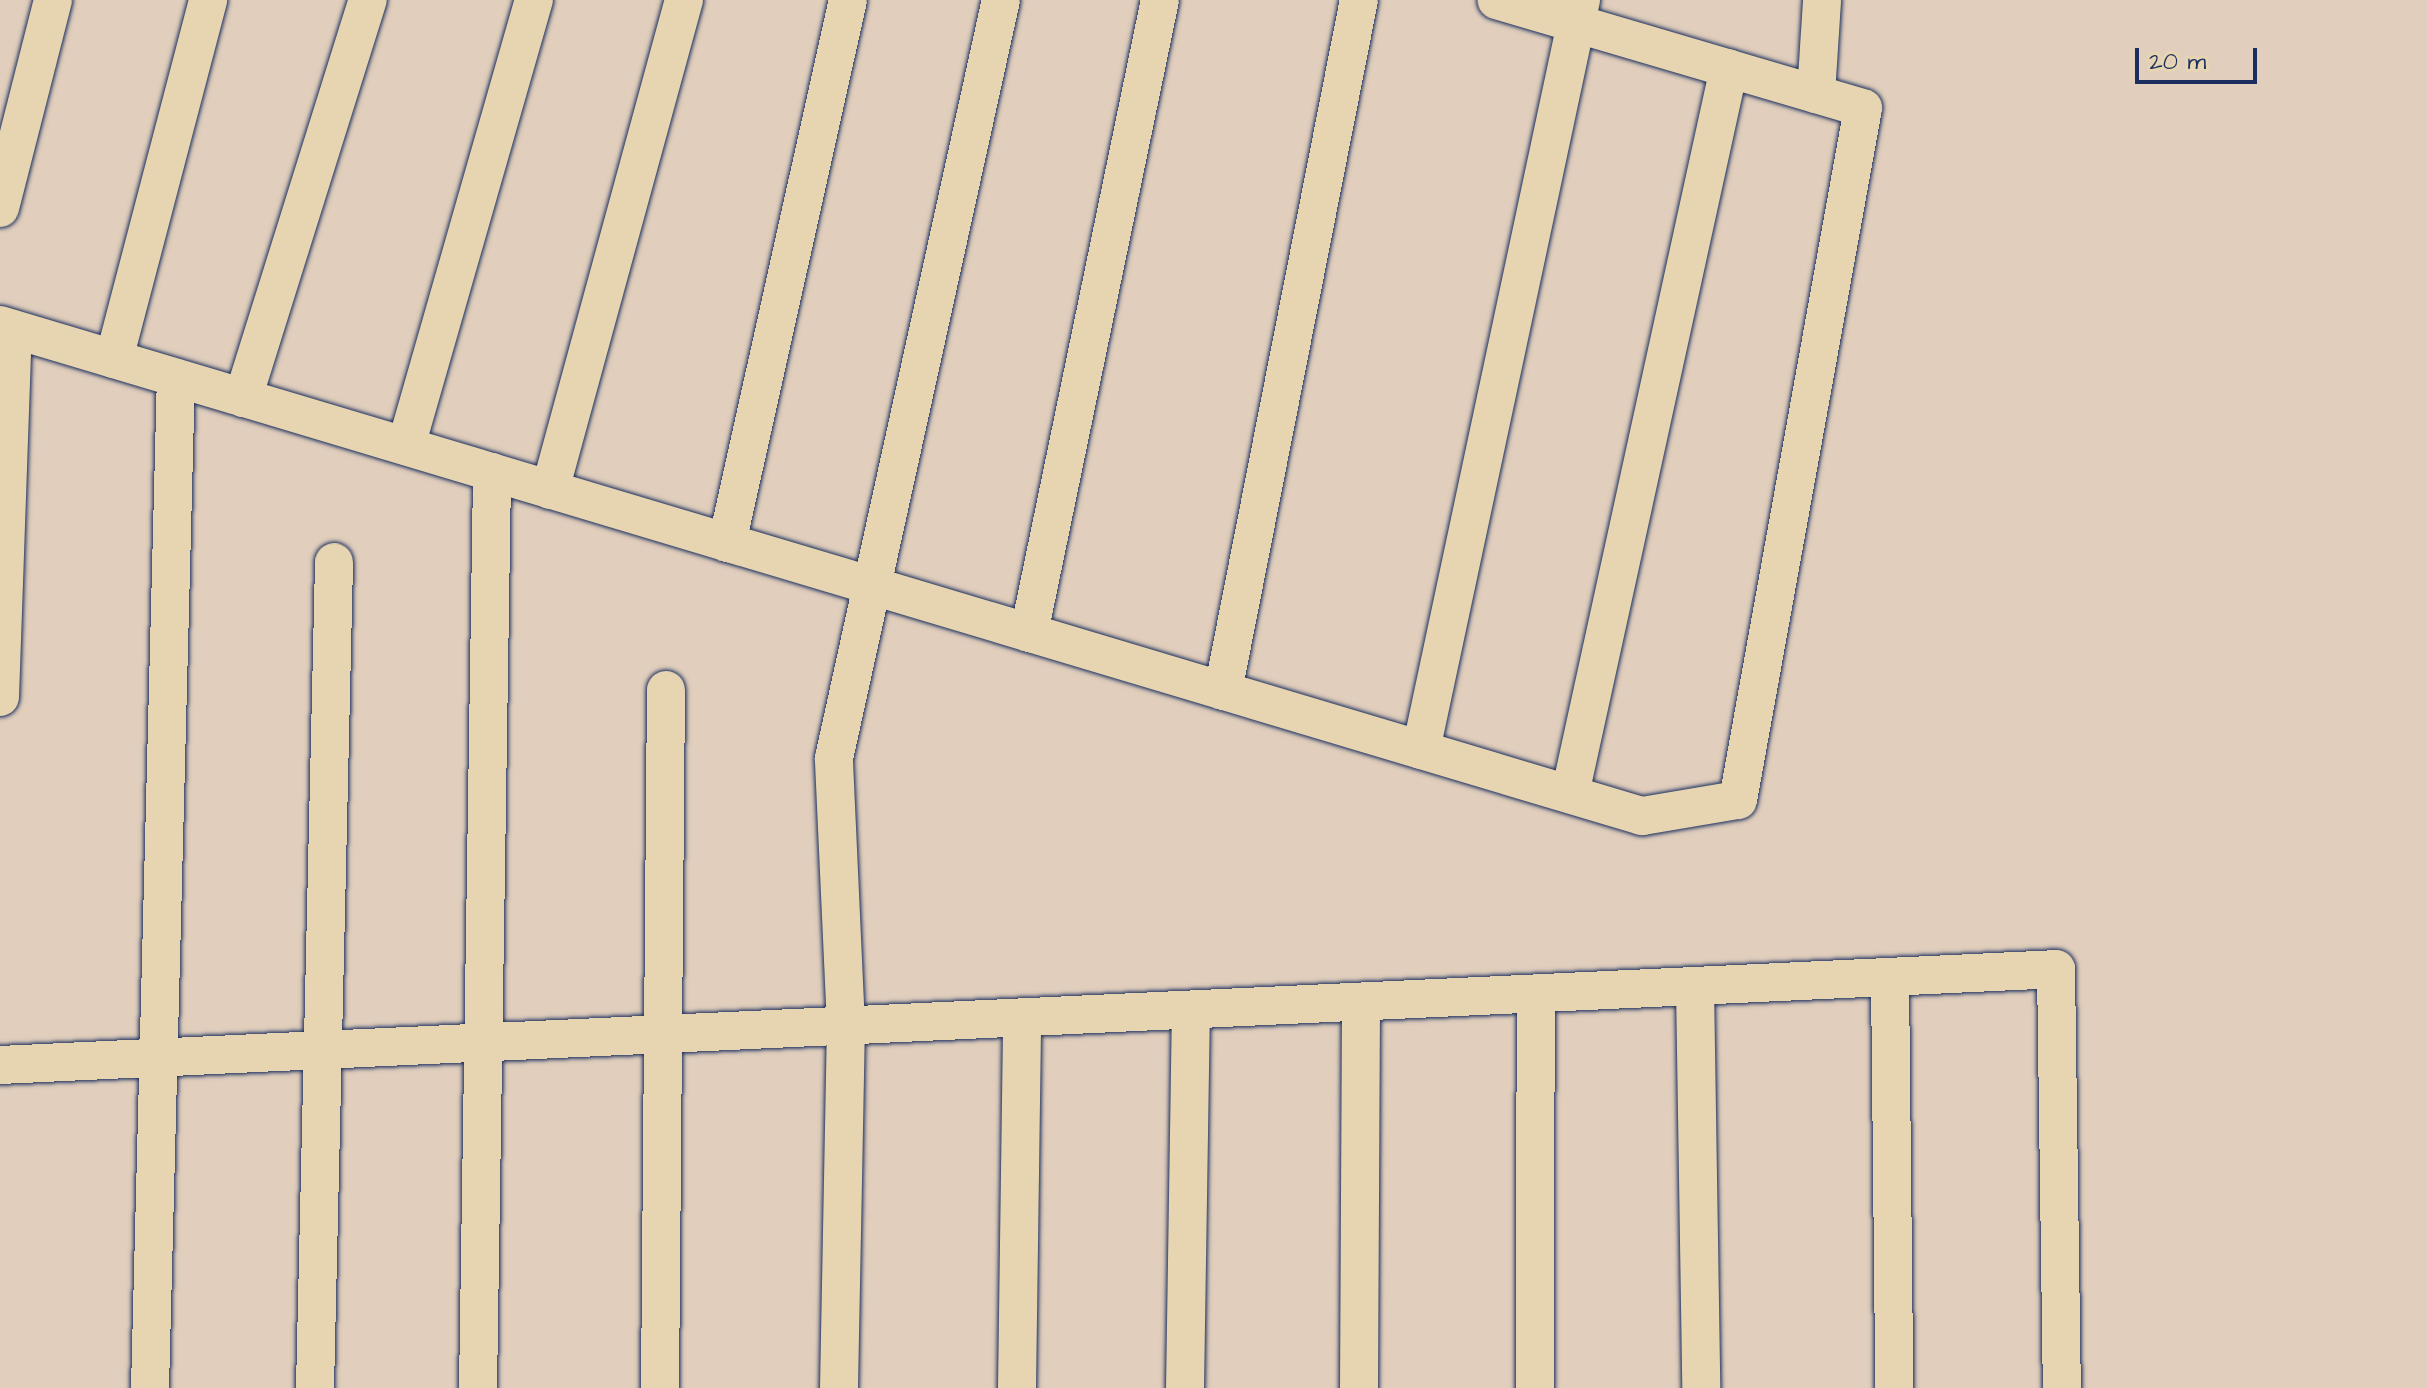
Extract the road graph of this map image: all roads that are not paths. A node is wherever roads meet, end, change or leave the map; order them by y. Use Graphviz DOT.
graph roads {
  1 [pos="53,0"];
  2 [pos="208,0"];
  3 [pos="368,0"];
  4 [pos="534,0"];
  5 [pos="684,0"];
  6 [pos="848,0"];
  7 [pos="1001,0"];
  8 [pos="1160,0"];
  9 [pos="1359,0"];
  10 [pos="1497,0"];
  11 [pos="1822,0"];
  12 [pos="1579,12"];
  13 [pos="1729,68"];
  14 [pos="1816,94"];
  15 [pos="0,208"];
  16 [pos="6,327"];
  17 [pos="114,359"];
  18 [pos="176,378"];
  19 [pos="243,398"];
  20 [pos="406,446"];
  21 [pos="492,472"];
  22 [pos="550,490"];
  23 [pos="727,543"];
  24 [pos="334,562"];
  25 [pos="869,585"];
  26 [pos="1029,633"];
  27 [pos="666,690"];
  28 [pos="1223,691"];
  29 [pos="0,697"];
  30 [pos="1421,750"];
  31 [pos="1570,794"];
  32 [pos="1890,977"];
  33 [pos="1695,986"];
  34 [pos="1536,994"];
  35 [pos="1361,1002"];
  36 [pos="1191,1010"];
  37 [pos="1022,1018"];
  38 [pos="846,1026"];
  39 [pos="663,1034"];
  40 [pos="483,1042"];
  41 [pos="323,1049"];
  42 [pos="159,1057"];
  43 [pos="0,1065"];
  44 [pos="150,1388"];
  45 [pos="315,1388"];
  46 [pos="478,1388"];
  47 [pos="660,1388"];
  48 [pos="839,1388"];
  49 [pos="1017,1388"];
  50 [pos="1185,1388"];
  51 [pos="1359,1388"];
  52 [pos="1535,1388"];
  53 [pos="1701,1388"];
  54 [pos="1894,1388"];
  55 [pos="2062,1388"];
  1 -- 15 [label="street"];
  2 -- 17 [label="street"];
  3 -- 19 [label="street"];
  4 -- 20 [label="street"];
  5 -- 22 [label="street"];
  6 -- 23 [label="street"];
  7 -- 25 [label="street"];
  8 -- 26 [label="street"];
  9 -- 28 [label="street"];
  10 -- 12 [label="street"];
  11 -- 14 [label="street"];
  12 -- 13 [label="street"];
  12 -- 30 [label="street"];
  13 -- 14 [label="street"];
  13 -- 31 [label="street"];
  14 -- 31 [label="street"];
  16 -- 17 [label="street"];
  16 -- 29 [label="street"];
  17 -- 18 [label="street"];
  18 -- 19 [label="street"];
  18 -- 42 [label="street"];
  19 -- 20 [label="street"];
  20 -- 21 [label="street"];
  21 -- 22 [label="street"];
  21 -- 40 [label="street"];
  22 -- 23 [label="street"];
  23 -- 25 [label="street"];
  24 -- 41 [label="street"];
  25 -- 26 [label="street"];
  25 -- 38 [label="street"];
  26 -- 28 [label="street"];
  27 -- 39 [label="street"];
  28 -- 30 [label="street"];
  30 -- 31 [label="street"];
  32 -- 33 [label="street"];
  32 -- 54 [label="street"];
  32 -- 55 [label="street"];
  33 -- 34 [label="street"];
  33 -- 53 [label="street"];
  34 -- 35 [label="street"];
  34 -- 52 [label="street"];
  35 -- 36 [label="street"];
  35 -- 51 [label="street"];
  36 -- 37 [label="street"];
  36 -- 50 [label="street"];
  37 -- 38 [label="street"];
  37 -- 49 [label="street"];
  38 -- 39 [label="street"];
  38 -- 48 [label="street"];
  39 -- 40 [label="street"];
  39 -- 47 [label="street"];
  40 -- 41 [label="street"];
  40 -- 46 [label="street"];
  41 -- 42 [label="street"];
  41 -- 45 [label="street"];
  42 -- 43 [label="street"];
  42 -- 44 [label="street"];
}
